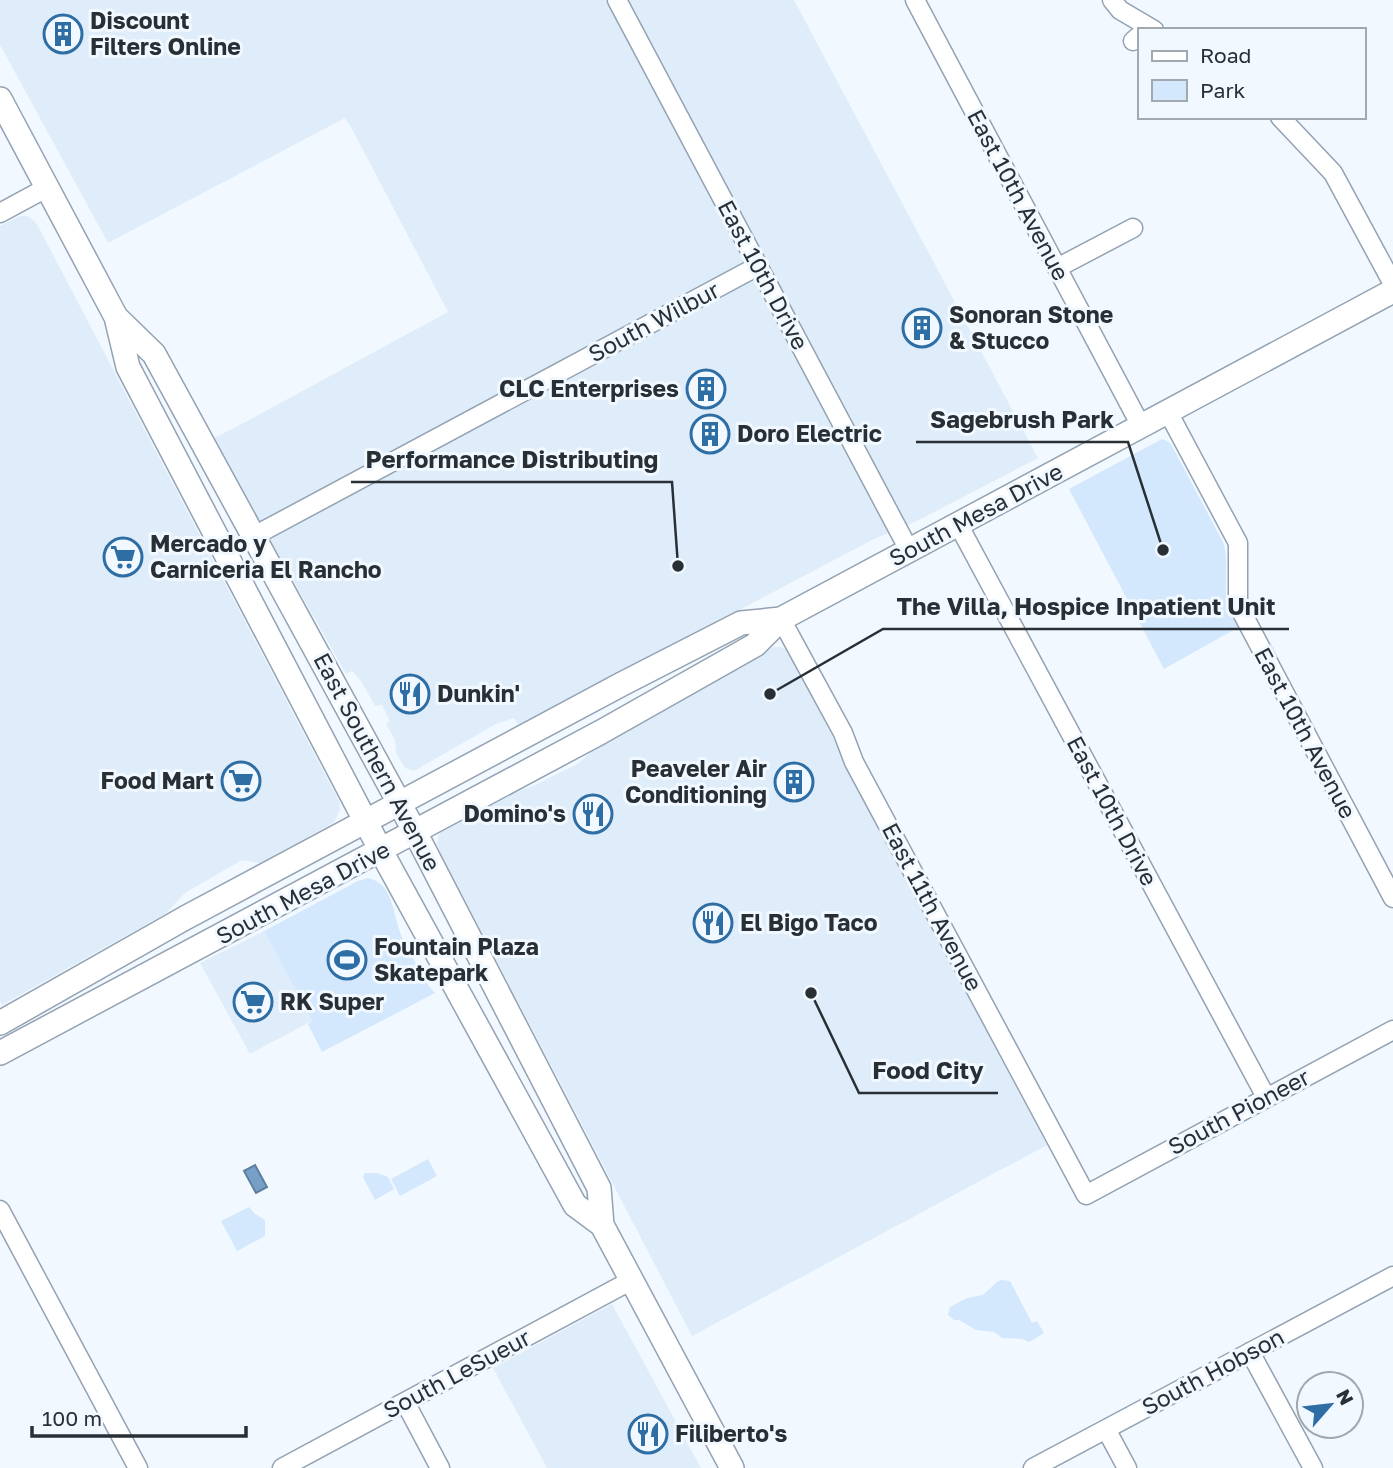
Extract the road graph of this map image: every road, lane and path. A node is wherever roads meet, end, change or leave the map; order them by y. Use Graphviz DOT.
graph roads {
  1 [pos="617,0"];
  2 [pos="915,0"];
  3 [pos="1112,0"];
  4 [pos="1140,28"];
  5 [pos="0,99"];
  6 [pos="1282,119"];
  7 [pos="48,187"];
  8 [pos="0,213"];
  9 [pos="1133,228"];
  10 [pos="758,266"];
  11 [pos="1057,268"];
  12 [pos="1393,284"];
  13 [pos="1393,291"];
  14 [pos="116,317"];
  15 [pos="1168,412"];
  16 [pos="1140,426"];
  17 [pos="162,434"];
  18 [pos="958,524"];
  19 [pos="254,536"];
  20 [pos="909,550"];
  21 [pos="781,619"];
  22 [pos="674,657"];
  23 [pos="575,746"];
  24 [pos="400,803"];
  25 [pos="366,822"];
  26 [pos="415,832"];
  27 [pos="381,851"];
  28 [pos="1393,898"];
  29 [pos="0,1023"];
  30 [pos="478,1030"];
  31 [pos="1393,1030"];
  32 [pos="0,1053"];
  33 [pos="1266,1097"];
  34 [pos="575,1142"];
  35 [pos="1086,1195"];
  36 [pos="0,1210"];
  37 [pos="602,1225"];
  38 [pos="1393,1276"];
  39 [pos="632,1280"];
  40 [pos="1251,1352"];
  41 [pos="405,1402"];
  42 [pos="1107,1429"];
  43 [pos="138,1468"];
  44 [pos="282,1468"];
  45 [pos="440,1468"];
  46 [pos="732,1468"];
  47 [pos="1033,1468"];
  48 [pos="1127,1468"];
  49 [pos="1313,1468"];
  1 -- 10 [label="street, East 10th Drive"];
  2 -- 11 [label="street, East 10th Avenue"];
  3 -- 4 [label="street"];
  5 -- 7 [label="main road, East Southern Avenue"];
  6 -- 12 [label="street"];
  7 -- 8 [label="street"];
  7 -- 14 [label="main road, East Southern Avenue"];
  9 -- 11 [label="street"];
  10 -- 19 [label="street, South Wilbur"];
  10 -- 20 [label="street, East 10th Drive"];
  11 -- 16 [label="street, East 10th Avenue"];
  13 -- 15 [label="main road, South Mesa Drive"];
  14 -- 17 [label="main road, East Southern Avenue"];
  14 -- 19 [label="main road, East Southern Avenue"];
  15 -- 16 [label="main road, South Mesa Drive"];
  15 -- 28 [label="street, East 10th Avenue"];
  16 -- 18 [label="main road, South Mesa Drive"];
  17 -- 19 [label="main road"];
  17 -- 25 [label="main road, East Southern Avenue"];
  18 -- 20 [label="main road, South Mesa Drive"];
  18 -- 33 [label="street, East 10th Drive"];
  19 -- 24 [label="main road, East Southern Avenue"];
  20 -- 21 [label="main road, South Mesa Drive"];
  21 -- 22 [label="main road, South Mesa Drive"];
  21 -- 23 [label="main road, South Mesa Drive"];
  21 -- 35 [label="street, East 11th Avenue"];
  22 -- 23 [label="main road"];
  22 -- 24 [label="main road, South Mesa Drive"];
  23 -- 26 [label="main road, South Mesa Drive"];
  24 -- 25 [label="main road, South Mesa Drive"];
  24 -- 26 [label="main road, East Southern Avenue"];
  25 -- 27 [label="main road, East Southern Avenue"];
  25 -- 29 [label="main road, South Mesa Drive"];
  26 -- 27 [label="main road, South Mesa Drive"];
  26 -- 34 [label="main road, East Southern Avenue"];
  27 -- 30 [label="main road, East Southern Avenue"];
  27 -- 32 [label="main road, South Mesa Drive"];
  30 -- 34 [label="main road"];
  30 -- 37 [label="main road, East Southern Avenue"];
  31 -- 33 [label="street, South Pioneer"];
  33 -- 35 [label="street, South Pioneer"];
  34 -- 37 [label="main road, East Southern Avenue"];
  36 -- 43 [label="street"];
  37 -- 39 [label="main road, East Southern Avenue"];
  38 -- 40 [label="street, South Hobson"];
  39 -- 41 [label="street, South LeSueur"];
  39 -- 46 [label="main road, East Southern Avenue"];
  40 -- 42 [label="street, South Hobson"];
  40 -- 49 [label="street"];
  41 -- 44 [label="street, South LeSueur"];
  41 -- 45 [label="street"];
  42 -- 47 [label="street, South Hobson"];
  42 -- 48 [label="street"];
}
